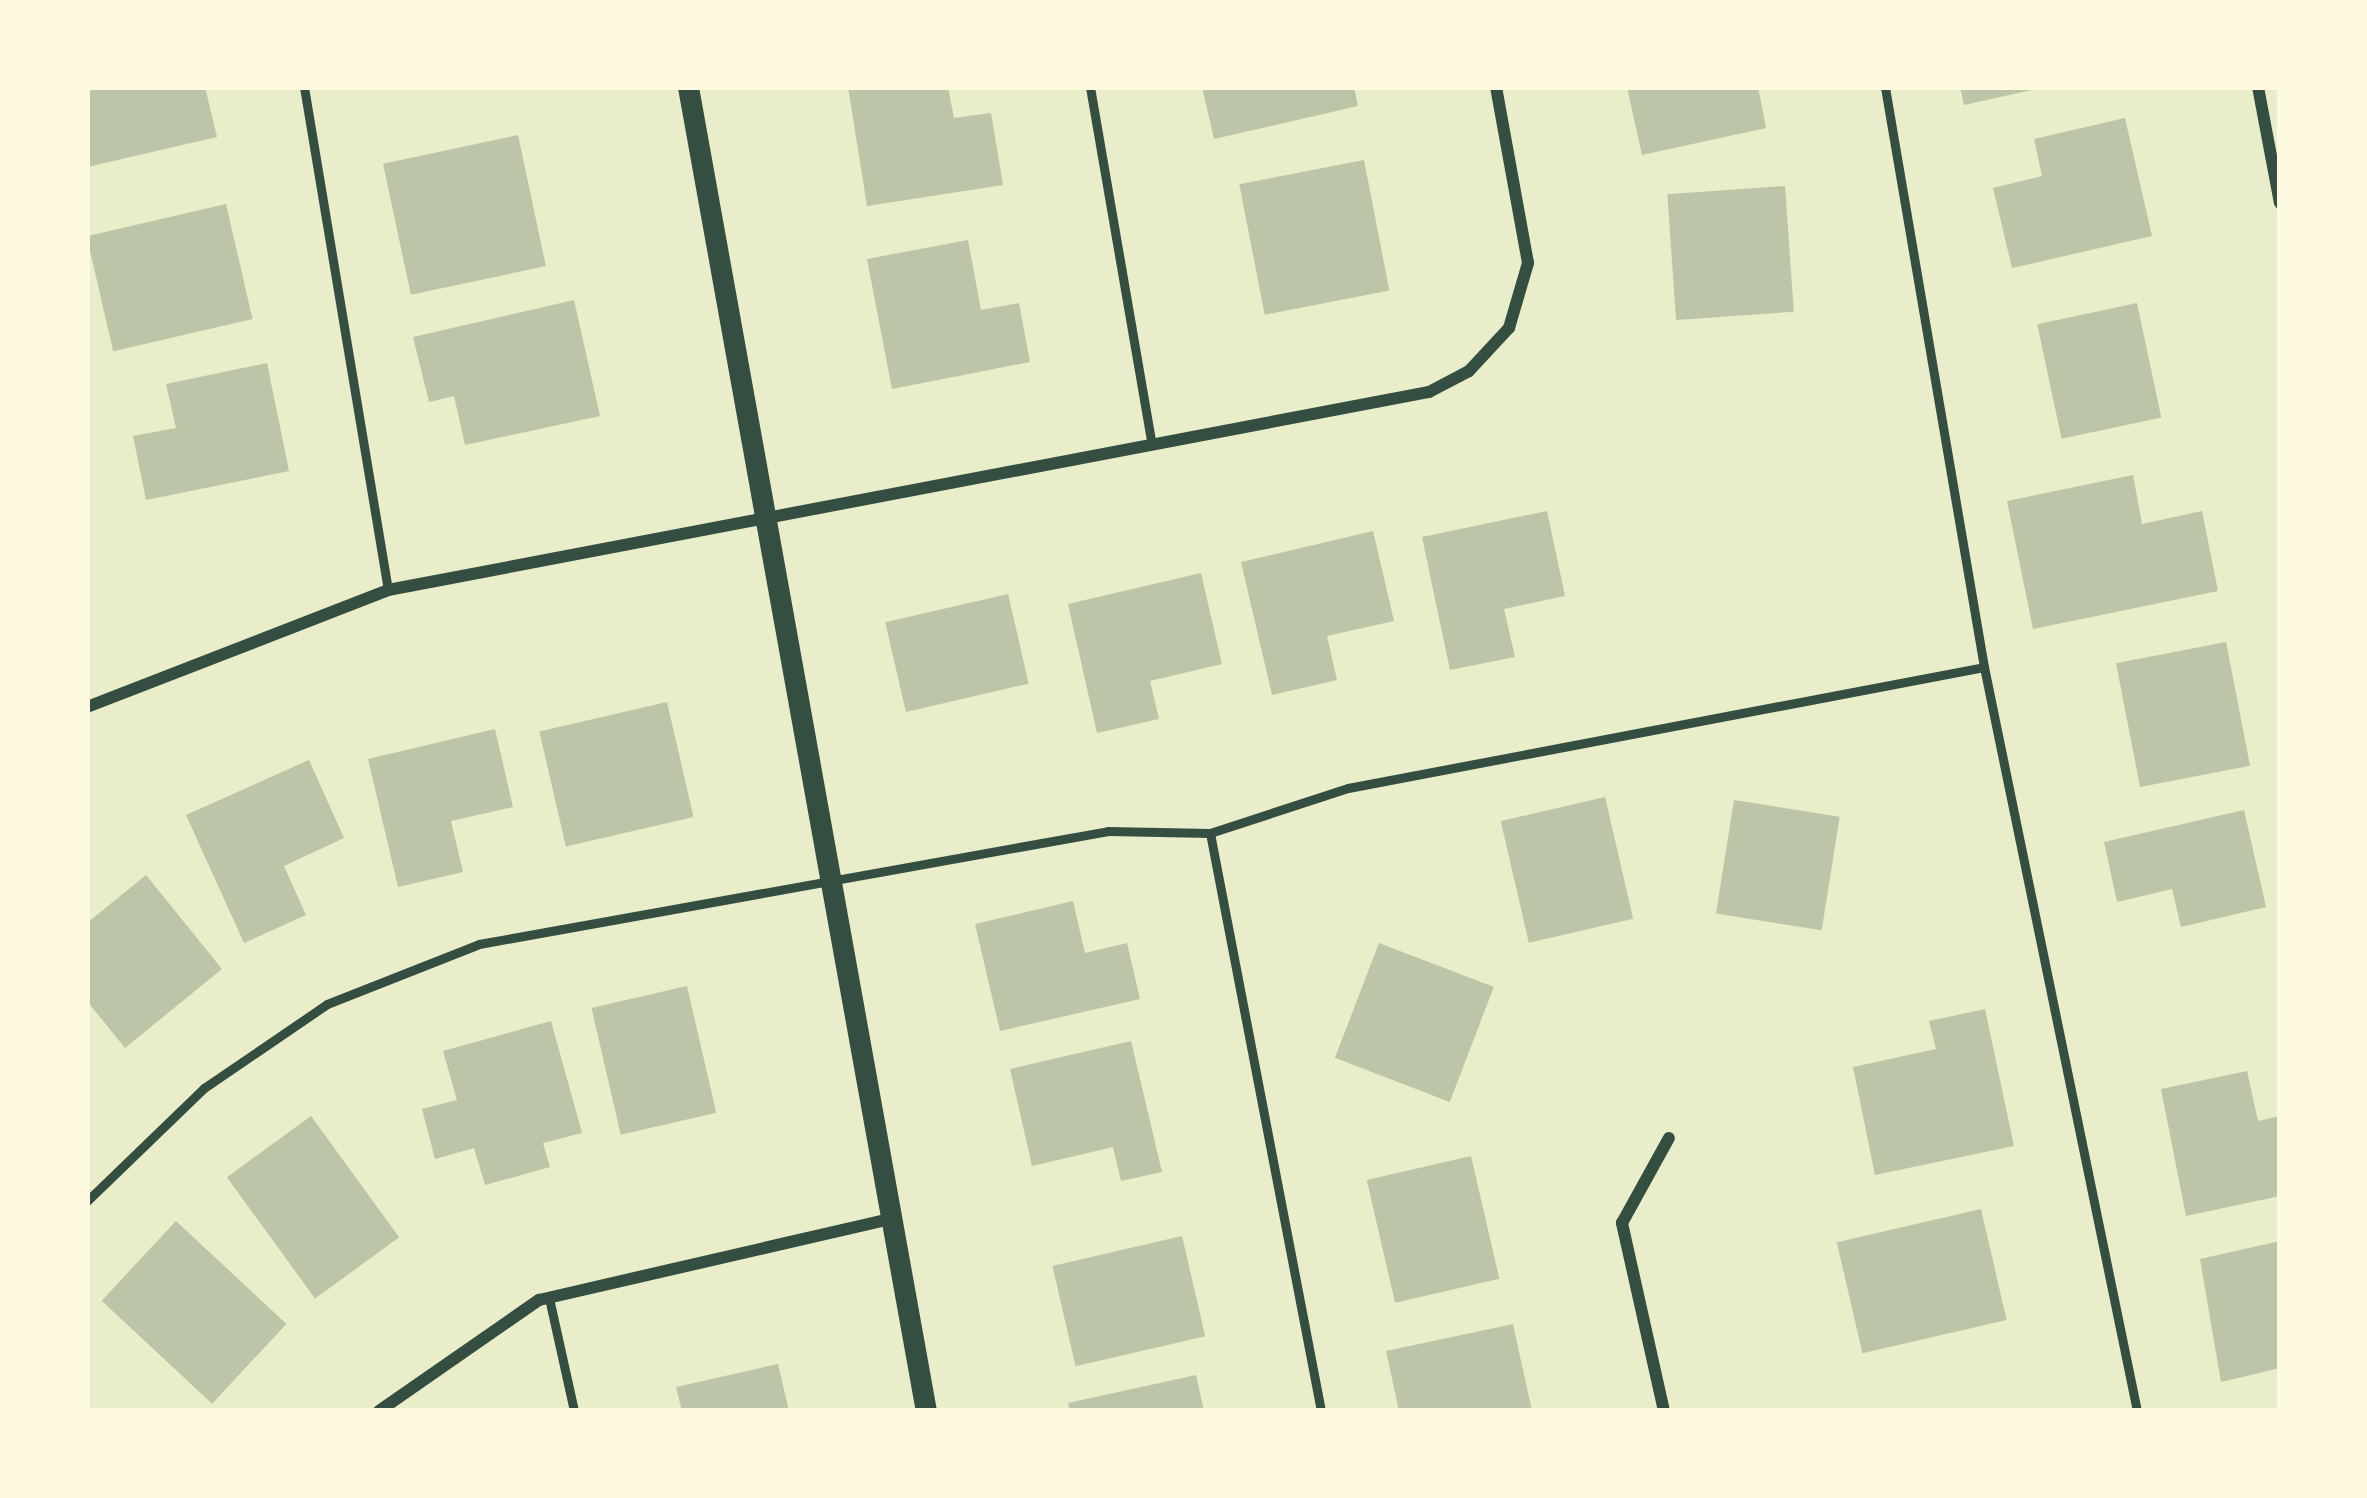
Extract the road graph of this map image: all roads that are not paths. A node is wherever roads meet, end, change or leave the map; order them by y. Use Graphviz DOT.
graph roads {
  1 [pos="304,87"];
  2 [pos="688,87"];
  3 [pos="1090,87"];
  4 [pos="1496,87"];
  5 [pos="1885,87"];
  6 [pos="2258,87"];
  7 [pos="2280,202"];
  8 [pos="1151,440"];
  9 [pos="766,523"];
  10 [pos="388,590"];
  11 [pos="1984,667"];
  12 [pos="88,703"];
  13 [pos="1210,833"];
  14 [pos="831,883"];
  15 [pos="1669,1138"];
  16 [pos="87,1201"];
  17 [pos="891,1219"];
  18 [pos="549,1298"];
  19 [pos="380,1411"];
  20 [pos="574,1411"];
  21 [pos="926,1411"];
  22 [pos="1321,1411"];
  23 [pos="1664,1411"];
  24 [pos="2138,1411"];
  1 -- 10 [label="lane"];
  2 -- 9 [label="street"];
  3 -- 8 [label="lane"];
  4 -- 8 [label="street"];
  5 -- 11 [label="lane"];
  6 -- 7 [label="street"];
  8 -- 9 [label="street"];
  9 -- 10 [label="street"];
  9 -- 14 [label="street"];
  10 -- 12 [label="street"];
  11 -- 13 [label="lane"];
  11 -- 24 [label="lane"];
  13 -- 14 [label="lane"];
  13 -- 22 [label="lane"];
  14 -- 16 [label="lane"];
  14 -- 17 [label="street"];
  15 -- 23 [label="street"];
  17 -- 18 [label="street"];
  17 -- 21 [label="street"];
  18 -- 19 [label="street"];
  18 -- 20 [label="lane"];
}
